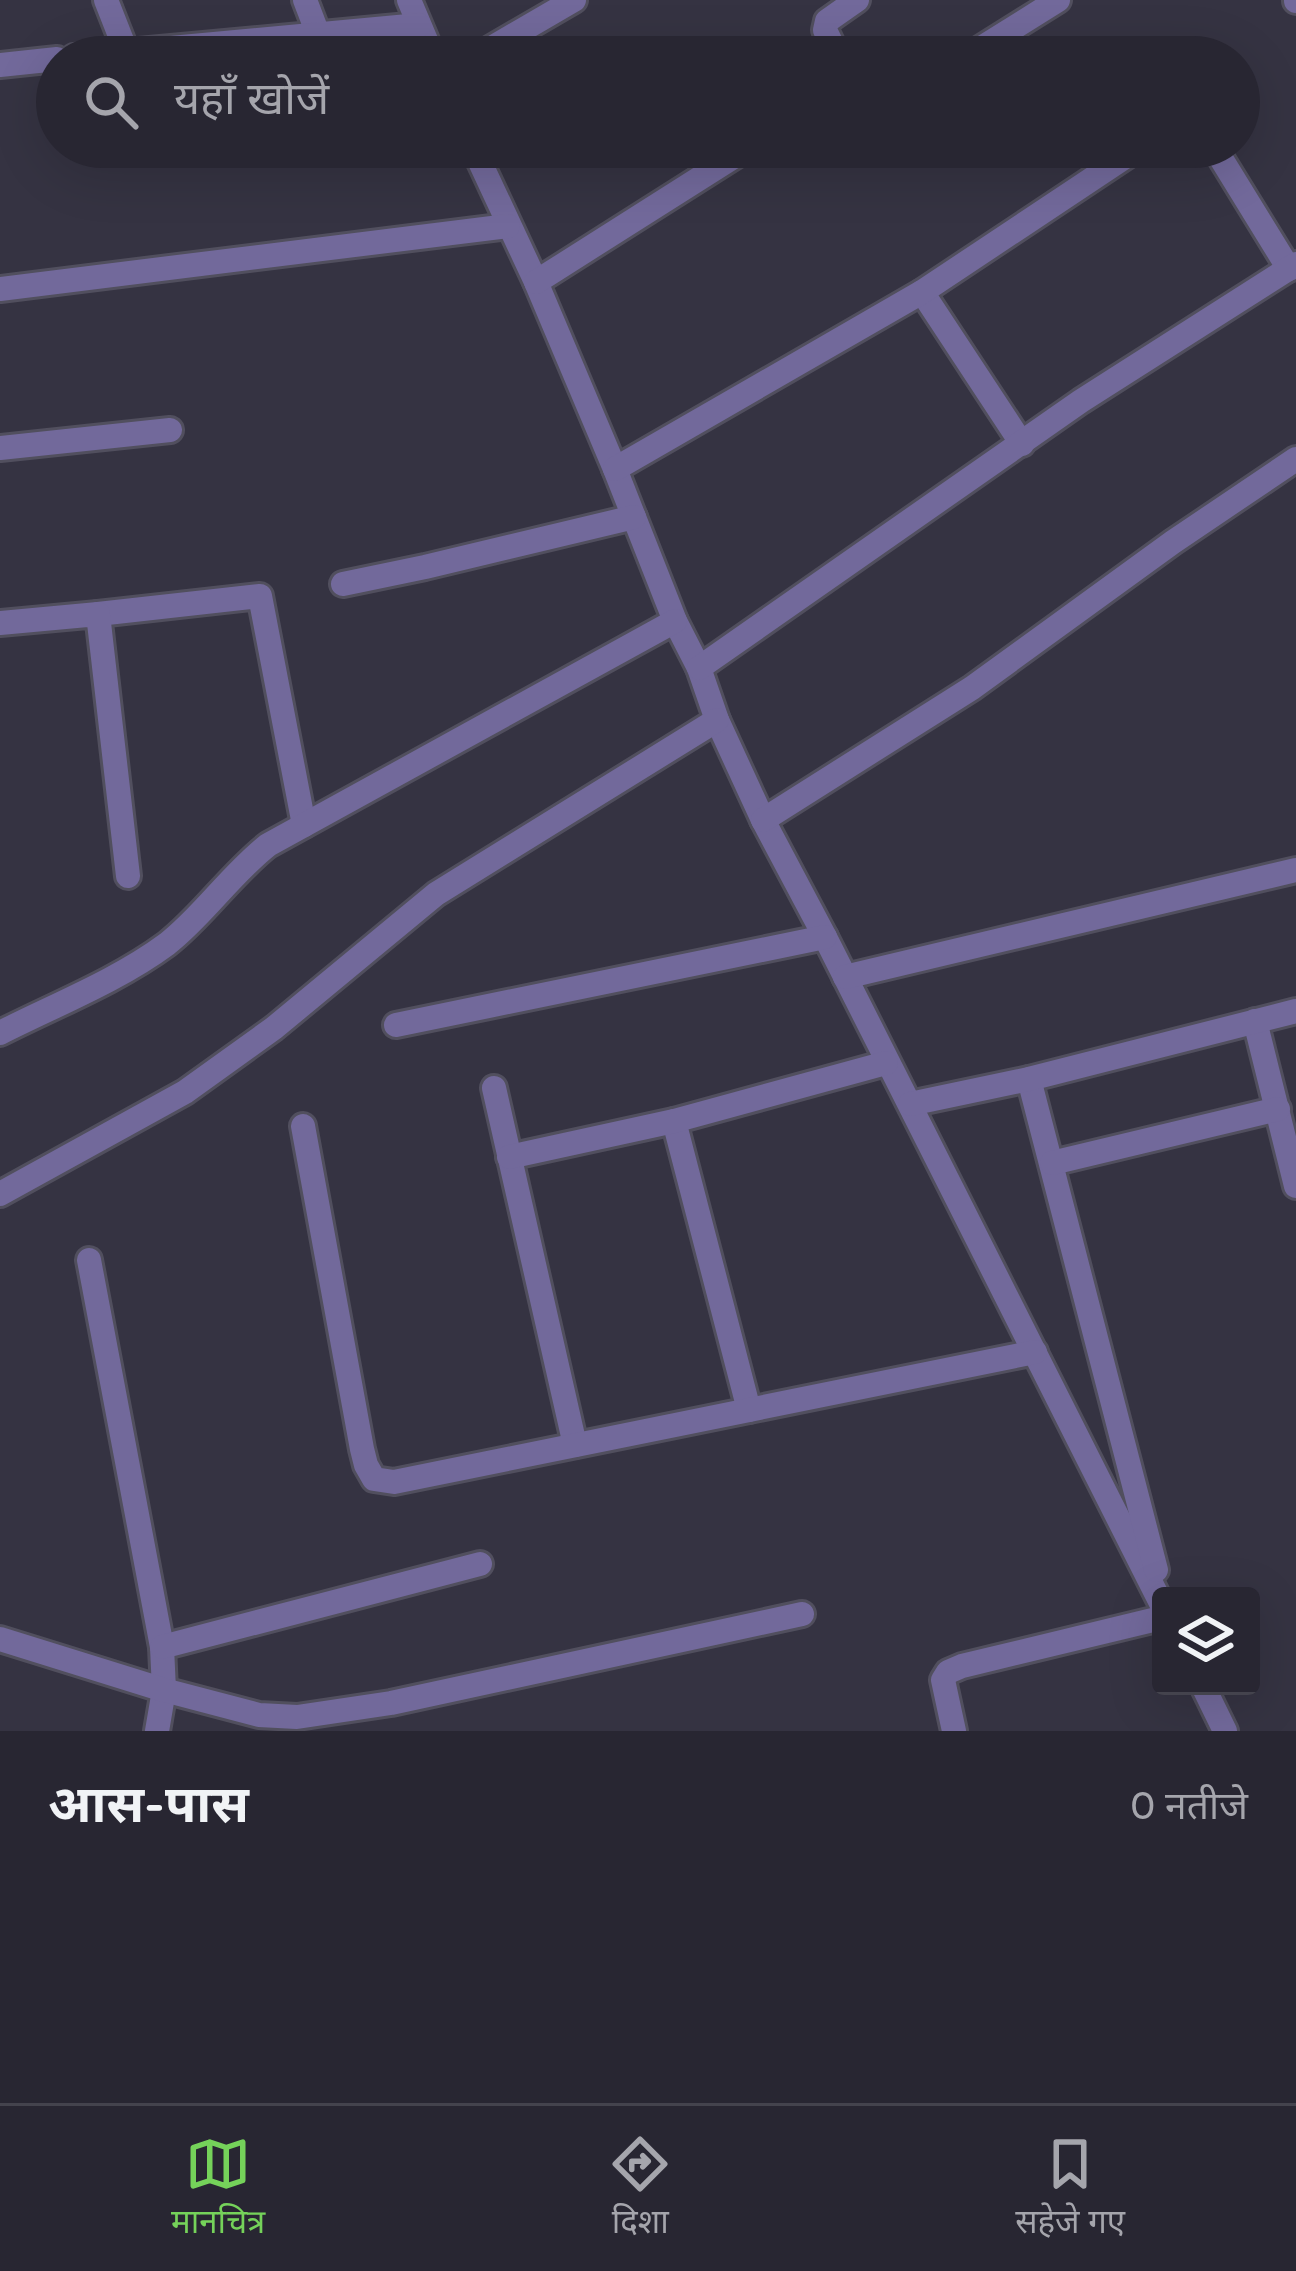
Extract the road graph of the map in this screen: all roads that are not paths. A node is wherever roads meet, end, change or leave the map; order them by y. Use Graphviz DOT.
graph roads {
  1 [pos="106,0"];
  2 [pos="305,0"];
  3 [pos="409,0"];
  4 [pos="574,0"];
  5 [pos="857,0"];
  6 [pos="1058,0"];
  7 [pos="419,26"];
  8 [pos="318,34"];
  9 [pos="121,36"];
  10 [pos="297,36"];
  11 [pos="424,36"];
  12 [pos="512,36"];
  13 [pos="828,36"];
  14 [pos="1001,36"];
  15 [pos="36,61"];
  16 [pos="0,65"];
  17 [pos="482,168"];
  18 [pos="716,168"];
  19 [pos="1108,168"];
  20 [pos="1228,168"];
  21 [pos="508,226"];
  22 [pos="1293,267"];
  23 [pos="536,282"];
  24 [pos="0,290"];
  25 [pos="922,292"];
  26 [pos="170,430"];
  27 [pos="1022,444"];
  28 [pos="0,448"];
  29 [pos="1296,459"];
  30 [pos="615,469"];
  31 [pos="634,517"];
  32 [pos="343,584"];
  33 [pos="98,614"];
  34 [pos="675,621"];
  35 [pos="0,622"];
  36 [pos="699,668"];
  37 [pos="717,720"];
  38 [pos="763,820"];
  39 [pos="304,825"];
  40 [pos="1296,870"];
  41 [pos="128,876"];
  42 [pos="825,937"];
  43 [pos="845,977"];
  44 [pos="1296,1011"];
  45 [pos="1256,1021"];
  46 [pos="396,1025"];
  47 [pos="0,1033"];
  48 [pos="886,1063"];
  49 [pos="1029,1078"];
  50 [pos="494,1088"];
  51 [pos="910,1104"];
  52 [pos="1278,1109"];
  53 [pos="674,1121"];
  54 [pos="303,1126"];
  55 [pos="1293,1155"];
  56 [pos="509,1157"];
  57 [pos="1052,1163"];
  58 [pos="1296,1186"];
  59 [pos="0,1194"];
  60 [pos="89,1260"];
  61 [pos="1035,1352"];
  62 [pos="749,1410"];
  63 [pos="574,1445"];
  64 [pos="480,1564"];
  65 [pos="1156,1587"];
  66 [pos="1159,1587"];
  67 [pos="802,1614"];
  68 [pos="1152,1620"];
  69 [pos="0,1639"];
  70 [pos="161,1647"];
  71 [pos="164,1690"];
  72 [pos="1207,1695"];
  73 [pos="259,1715"];
  74 [pos="158,1731"];
  75 [pos="303,1731"];
  76 [pos="954,1731"];
  77 [pos="1225,1731"];
  1 -- 9 [label="street"];
  2 -- 8 [label="street"];
  3 -- 7 [label="street"];
  4 -- 12 [label="street"];
  5 -- 13 [label="street"];
  6 -- 14 [label="street"];
  7 -- 8 [label="street"];
  7 -- 11 [label="street"];
  8 -- 10 [label="street"];
  15 -- 16 [label="street"];
  17 -- 21 [label="street"];
  18 -- 23 [label="street"];
  19 -- 25 [label="street"];
  20 -- 22 [label="street"];
  21 -- 23 [label="street"];
  21 -- 24 [label="street"];
  22 -- 27 [label="street"];
  23 -- 30 [label="street"];
  25 -- 27 [label="street"];
  25 -- 30 [label="street"];
  26 -- 28 [label="street"];
  27 -- 36 [label="street"];
  29 -- 38 [label="street"];
  30 -- 31 [label="street"];
  31 -- 32 [label="street"];
  31 -- 34 [label="street"];
  33 -- 35 [label="street"];
  33 -- 39 [label="street"];
  33 -- 41 [label="street"];
  34 -- 36 [label="street"];
  34 -- 39 [label="street"];
  36 -- 37 [label="street"];
  37 -- 38 [label="street"];
  37 -- 59 [label="street"];
  38 -- 42 [label="street"];
  39 -- 47 [label="street"];
  40 -- 43 [label="street"];
  42 -- 43 [label="street"];
  42 -- 46 [label="street"];
  43 -- 48 [label="street"];
  44 -- 45 [label="street"];
  45 -- 49 [label="street"];
  45 -- 52 [label="street"];
  48 -- 51 [label="street"];
  48 -- 53 [label="street"];
  49 -- 51 [label="street"];
  49 -- 57 [label="street"];
  50 -- 56 [label="street"];
  51 -- 61 [label="street"];
  52 -- 55 [label="street"];
  52 -- 57 [label="street"];
  53 -- 56 [label="street"];
  53 -- 62 [label="street"];
  54 -- 63 [label="street"];
  55 -- 58 [label="street"];
  56 -- 63 [label="street"];
  57 -- 66 [label="street"];
  60 -- 70 [label="street"];
  61 -- 62 [label="street"];
  61 -- 65 [label="street"];
  62 -- 63 [label="street"];
  64 -- 70 [label="street"];
  67 -- 73 [label="street"];
  68 -- 76 [label="street"];
  69 -- 71 [label="street"];
  70 -- 71 [label="street"];
  71 -- 73 [label="street"];
  71 -- 74 [label="street"];
  72 -- 77 [label="street"];
  73 -- 75 [label="street"];
}
